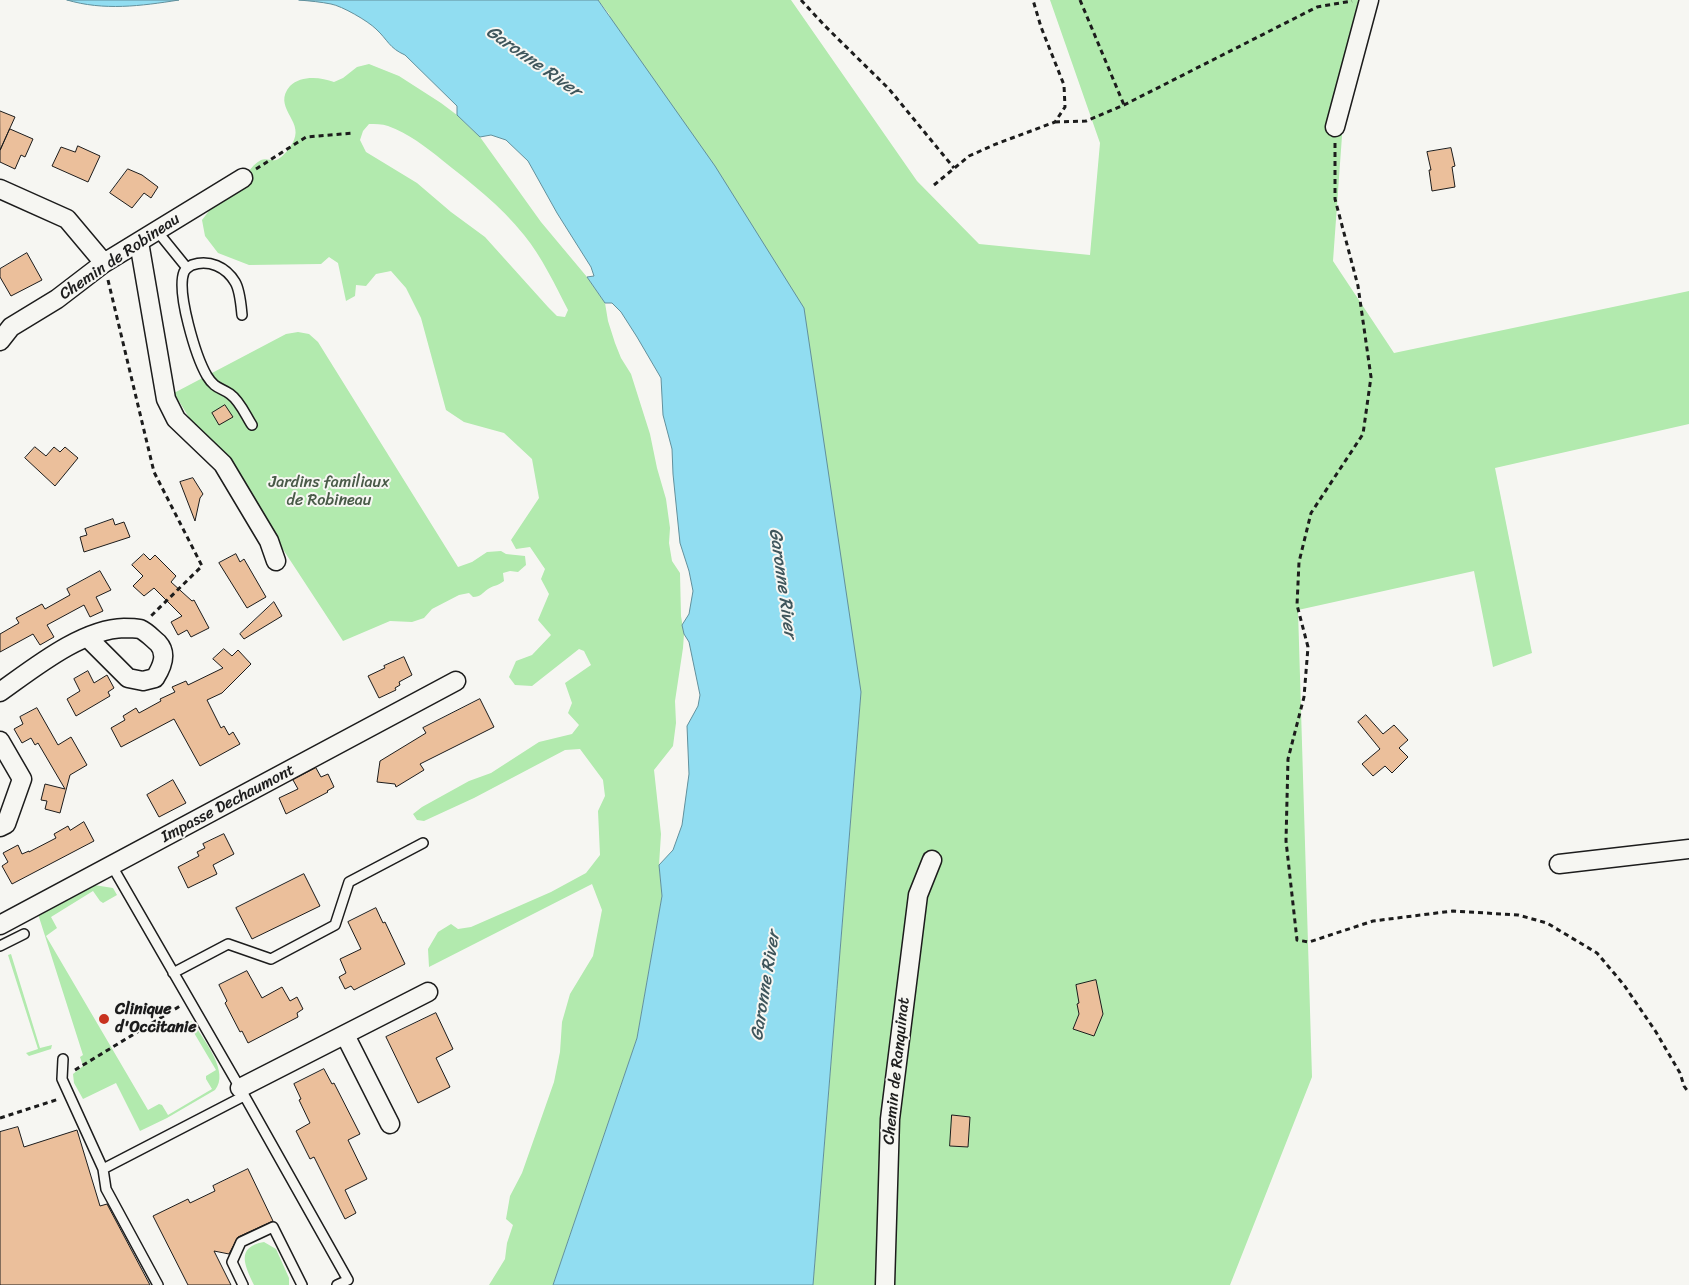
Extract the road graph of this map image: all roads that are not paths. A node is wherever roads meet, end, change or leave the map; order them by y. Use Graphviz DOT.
graph roads {
  1 [pos="1369,0"];
  2 [pos="1335,127"];
  3 [pos="243,178"];
  4 [pos="0,189"];
  5 [pos="157,230"];
  6 [pos="138,242"];
  7 [pos="104,263"];
  8 [pos="187,268"];
  9 [pos="242,315"];
  10 [pos="0,341"];
  11 [pos="252,425"];
  12 [pos="276,561"];
  13 [pos="87,637"];
  14 [pos="456,682"];
  15 [pos="0,692"];
  16 [pos="0,741"];
  17 [pos="0,827"];
  18 [pos="422,843"];
  19 [pos="1689,849"];
  20 [pos="932,860"];
  21 [pos="1559,864"];
  22 [pos="112,866"];
  23 [pos="0,926"];
  24 [pos="24,934"];
  25 [pos="0,946"];
  26 [pos="174,973"];
  27 [pos="428,992"];
  28 [pos="345,1035"];
  29 [pos="63,1059"];
  30 [pos="242,1092"];
  31 [pos="390,1124"];
  32 [pos="103,1169"];
  33 [pos="158,1285"];
  34 [pos="243,1285"];
  35 [pos="302,1285"];
  36 [pos="337,1285"];
  37 [pos="885,1285"];
  1 -- 2 [label="street"];
  3 -- 5 [label="street, Chemin de Robineau"];
  4 -- 7 [label="street"];
  5 -- 6 [label="street, Chemin de Robineau"];
  5 -- 8 [label="lane"];
  6 -- 7 [label="street, Chemin de Robineau"];
  6 -- 12 [label="street"];
  7 -- 10 [label="street, Chemin de Robineau"];
  8 -- 9 [label="lane"];
  8 -- 11 [label="lane"];
  13 -- 13 [label="street"];
  13 -- 15 [label="street"];
  14 -- 22 [label="street, Impasse Dechaumont"];
  16 -- 17 [label="street"];
  18 -- 26 [label="lane"];
  19 -- 21 [label="street"];
  20 -- 37 [label="street, Chemin de Ranquinat"];
  22 -- 23 [label="street, Impasse Dechaumont"];
  22 -- 26 [label="lane"];
  24 -- 25 [label="lane"];
  26 -- 30 [label="lane"];
  27 -- 28 [label="street"];
  28 -- 30 [label="street"];
  28 -- 31 [label="street"];
  29 -- 32 [label="lane"];
  30 -- 32 [label="lane"];
  30 -- 36 [label="lane"];
  32 -- 33 [label="lane"];
  34 -- 35 [label="lane"];
}
